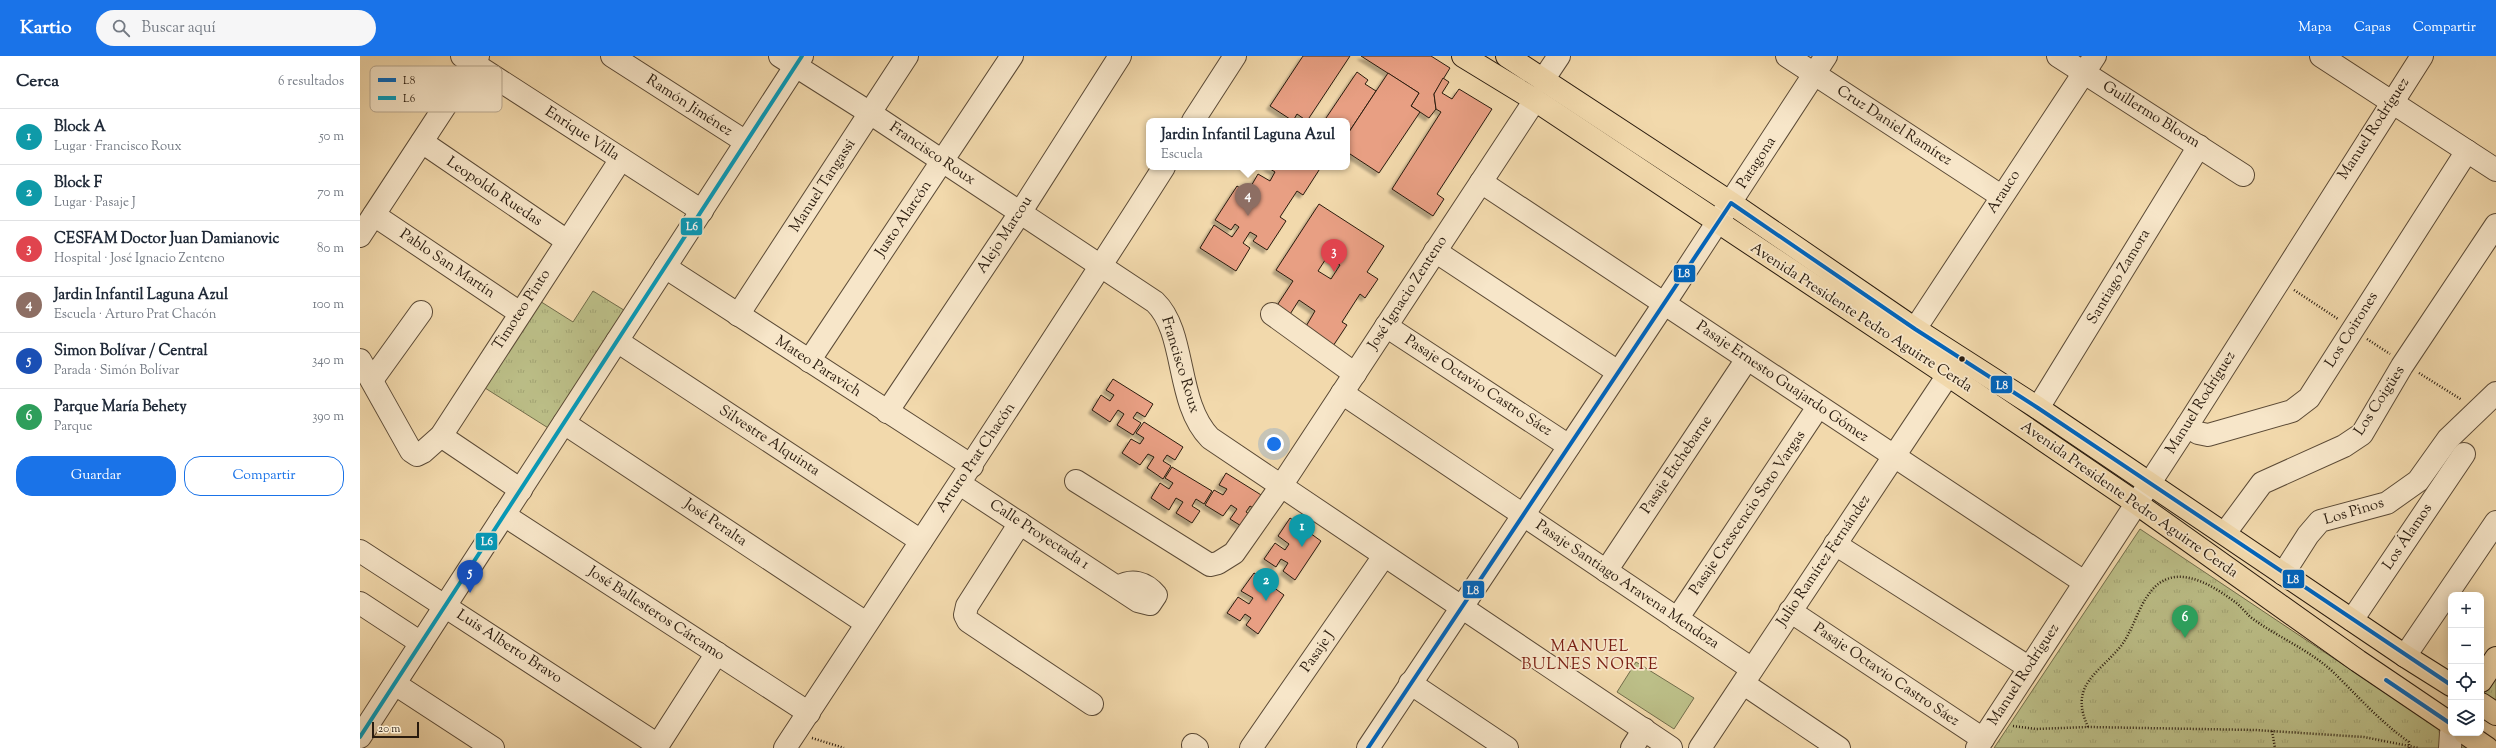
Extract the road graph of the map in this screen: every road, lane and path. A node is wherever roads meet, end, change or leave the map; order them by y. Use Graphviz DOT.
graph roads {
  1 [pos="612,56"];
  2 [pos="907,56"];
  3 [pos="1012,56"];
  4 [pos="1120,56"];
  5 [pos="1235,56"];
  6 [pos="1463,56"];
  7 [pos="1507,56"];
  8 [pos="1558,56"];
  9 [pos="1787,56"];
  10 [pos="1826,56"];
  11 [pos="2058,56"];
  12 [pos="2321,56"];
  13 [pos="2422,56"];
  14 [pos="471,59"];
  15 [pos="793,59"];
  16 [pos="2089,65"];
  17 [pos="482,66"];
  18 [pos="1813,74"];
  19 [pos="502,80"];
  20 [pos="1543,80"];
  21 [pos="1535,100"];
  22 [pos="2392,102"];
  23 [pos="440,112"];
  24 [pos="870,113"];
  25 [pos="1195,118"];
  26 [pos="422,142"];
  27 [pos="746,142"];
  28 [pos="2199,146"];
  29 [pos="2467,151"];
  30 [pos="621,159"];
  31 [pos="942,161"];
  32 [pos="1162,170"];
  33 [pos="2496,170"];
  34 [pos="2243,175"];
  35 [pos="1481,182"];
  36 [pos="2001,196"];
  37 [pos="1731,203"];
  38 [pos="702,211"];
  39 [pos="1020,213"];
  40 [pos="374,215"];
  41 [pos="1718,223"];
  42 [pos="2496,225"];
  43 [pos="360,236"];
  44 [pos="567,241"];
  45 [pos="1435,251"];
  46 [pos="1101,266"];
  47 [pos="665,267"];
  48 [pos="2278,279"];
  49 [pos="1664,304"];
  50 [pos="421,312"];
  51 [pos="520,313"];
  52 [pos="1272,314"];
  53 [pos="738,316"];
  54 [pos="1386,326"];
  55 [pos="2352,328"];
  56 [pos="1914,329"];
  57 [pos="617,341"];
  58 [pos="1747,359"];
  59 [pos="360,360"];
  60 [pos="809,361"];
  61 [pos="2404,363"];
  62 [pos="1618,372"];
  63 [pos="1355,374"];
  64 [pos="1948,375"];
  65 [pos="372,380"];
  66 [pos="1342,393"];
  67 [pos="2496,393"];
  68 [pos="1818,407"];
  69 [pos="2038,408"];
  70 [pos="2478,410"];
  71 [pos="887,412"];
  72 [pos="564,423"];
  73 [pos="2187,426"];
  74 [pos="441,436"];
  75 [pos="1569,446"];
  76 [pos="2464,454"];
  77 [pos="1894,456"];
  78 [pos="966,475"];
  79 [pos="1076,481"];
  80 [pos="2150,483"];
  81 [pos="1281,486"];
  82 [pos="521,490"];
  83 [pos="2136,503"];
  84 [pos="504,515"];
  85 [pos="1524,515"];
  86 [pos="2496,522"];
  87 [pos="1020,523"];
  88 [pos="2224,533"];
  89 [pos="921,541"];
  90 [pos="1835,544"];
  91 [pos="360,551"];
  92 [pos="1384,556"];
  93 [pos="1606,571"];
  94 [pos="2284,574"];
  95 [pos="2084,582"];
  96 [pos="1118,587"];
  97 [pos="360,603"];
  98 [pos="446,605"];
  99 [pos="1462,607"];
  100 [pos="1790,611"];
  101 [pos="1677,619"];
  102 [pos="2352,620"];
  103 [pos="866,623"];
  104 [pos="422,643"];
  105 [pos="717,653"];
  106 [pos="2405,656"];
  107 [pos="2496,658"];
  108 [pos="2028,667"];
  109 [pos="1748,676"];
  110 [pos="2484,676"];
  111 [pos="1410,683"];
  112 [pos="2448,683"];
  113 [pos="395,684"];
  114 [pos="1092,704"];
  115 [pos="2484,706"];
  116 [pos="809,713"];
  117 [pos="2496,714"];
  118 [pos="2448,722"];
  119 [pos="2088,727"];
  120 [pos="1644,729"];
  121 [pos="2272,731"];
  122 [pos="2451,736"];
  123 [pos="2469,736"];
  124 [pos="360,737"];
  125 [pos="1984,737"];
  126 [pos="790,740"];
  127 [pos="657,746"];
  128 [pos="2409,747"];
  129 [pos="493,748"];
  130 [pos="844,748"];
  131 [pos="1251,748"];
  132 [pos="1368,748"];
  133 [pos="1507,748"];
  134 [pos="1632,748"];
  135 [pos="1671,748"];
  136 [pos="1700,748"];
  137 [pos="1839,748"];
  138 [pos="2275,748"];
  139 [pos="2419,748"];
  140 [pos="2450,748"];
  141 [pos="2487,748"];
  1 -- 27 [label="street, Ramón Jiménez"];
  2 -- 24 [label="street, Manuel Tangassi"];
  3 -- 31 [label="street, Justo Alarcón"];
  4 -- 39 [label="street, Alejo Marcou"];
  5 -- 25 [label="street"];
  6 -- 21 [label="main road, Avenida Presidente Pedro Aguirre Cerda"];
  7 -- 20 [label="main road, Avenida Presidente Pedro Aguirre Cerda"];
  8 -- 20 [label="street"];
  9 -- 18 [label="street, Cruz Daniel Ramírez"];
  10 -- 18 [label="street, Patagona"];
  11 -- 16 [label="street, Guillermo Bloom"];
  12 -- 22 [label="street"];
  13 -- 22 [label="street, Manuel Rodríguez"];
  14 -- 17 [label="street, Enrique Villa"];
  15 -- 24 [label="street, Francisco Roux"];
  15 -- 27 [label="street"];
  16 -- 28 [label="street, Guillermo Bloom"];
  16 -- 36 [label="street, Arauco"];
  18 -- 36 [label="street, Cruz Daniel Ramírez"];
  18 -- 37 [label="street, Patagona"];
  19 -- 30 [label="street, Enrique Villa"];
  20 -- 21 [label="main road"];
  20 -- 37 [label="main road, Avenida Presidente Pedro Aguirre Cerda"];
  21 -- 35 [label="street, José Ignacio Zenteno"];
  21 -- 41 [label="main road, Avenida Presidente Pedro Aguirre Cerda"];
  22 -- 29 [label="street"];
  22 -- 48 [label="street, Manuel Rodríguez"];
  23 -- 26 [label="street"];
  24 -- 31 [label="street, Francisco Roux"];
  24 -- 53 [label="street, Manuel Tangassi"];
  26 -- 40 [label="street"];
  26 -- 44 [label="street, Leopoldo Ruedas"];
  27 -- 38 [label="street"];
  28 -- 34 [label="street, Guillermo Bloom"];
  28 -- 69 [label="street, Santiago Zamora"];
  29 -- 33 [label="street"];
  29 -- 55 [label="street, Los Coirones"];
  30 -- 38 [label="street, Enrique Villa"];
  30 -- 44 [label="street, Timoteo Pinto"];
  31 -- 39 [label="street, Francisco Roux"];
  31 -- 60 [label="street, Justo Alarcón"];
  32 -- 46 [label="street, Arturo Prat Chacón"];
  35 -- 45 [label="street, José Ignacio Zenteno"];
  35 -- 49 [label="street, Pasaje Ernesto Guajardo Gómez"];
  36 -- 56 [label="street, Arauco"];
  37 -- 41 [label="street, Patagona"];
  37 -- 56 [label="main road, Avenida Presidente Pedro Aguirre Cerda"];
  38 -- 47 [label="street"];
  39 -- 46 [label="street, Francisco Roux"];
  39 -- 71 [label="street, Alejo Marcou"];
  40 -- 43 [label="street"];
  40 -- 51 [label="street, Pablo San Martín"];
  41 -- 49 [label="street, Patagona"];
  41 -- 64 [label="main road, Avenida Presidente Pedro Aguirre Cerda"];
  42 -- 61 [label="street, Los Coigües"];
  44 -- 51 [label="street, Timoteo Pinto"];
  45 -- 54 [label="street, José Ignacio Zenteno"];
  45 -- 62 [label="street"];
  46 -- 78 [label="street, Arturo Prat Chacón"];
  46 -- 81 [label="street, Francisco Roux"];
  47 -- 53 [label="street, Mateo Paravich"];
  47 -- 57 [label="street"];
  48 -- 55 [label="path"];
  48 -- 73 [label="street, Manuel Rodríguez"];
  49 -- 58 [label="street, Pasaje Ernesto Guajardo Gómez"];
  49 -- 62 [label="street, Patagona"];
  50 -- 65 [label="street"];
  51 -- 74 [label="street, Timoteo Pinto"];
  52 -- 63 [label="street"];
  53 -- 60 [label="street, Mateo Paravich"];
  54 -- 63 [label="street, José Ignacio Zenteno"];
  54 -- 75 [label="street, Pasaje Octavio Castro Sáez"];
  55 -- 61 [label="path"];
  55 -- 73 [label="street, Los Coirones"];
  56 -- 69 [label="main road, Avenida Presidente Pedro Aguirre Cerda"];
  57 -- 72 [label="street"];
  57 -- 89 [label="street, Silvestre Alquinta"];
  58 -- 68 [label="street, Pasaje Ernesto Guajardo Gómez"];
  58 -- 93 [label="street, Pasaje Etchebarne"];
  59 -- 65 [label="street"];
  60 -- 71 [label="street, Mateo Paravich"];
  61 -- 70 [label="path"];
  61 -- 88 [label="street, Los Coigües"];
  62 -- 75 [label="street, Patagona"];
  63 -- 66 [label="street, José Ignacio Zenteno"];
  64 -- 77 [label="street, Julio Ramírez Fernández"];
  64 -- 83 [label="main road, Avenida Presidente Pedro Aguirre Cerda"];
  65 -- 74 [label="street, Timoteo Pinto"];
  66 -- 81 [label="street, José Ignacio Zenteno"];
  66 -- 85 [label="street, Pasaje Santiago Aravena Mendoza"];
  67 -- 70 [label="street"];
  68 -- 77 [label="street, Pasaje Ernesto Guajardo Gómez"];
  68 -- 101 [label="street, Pasaje Crescencio Soto Vargas"];
  69 -- 80 [label="main road, Avenida Presidente Pedro Aguirre Cerda"];
  70 -- 94 [label="street, Los Pinos"];
  71 -- 78 [label="street, Mateo Paravich"];
  72 -- 82 [label="street"];
  72 -- 103 [label="street, José Peralta"];
  73 -- 80 [label="street, Manuel Rodríguez"];
  74 -- 82 [label="street"];
  75 -- 85 [label="street, Patagona"];
  76 -- 102 [label="street, Los Álamos"];
  77 -- 90 [label="street, Julio Ramírez Fernández"];
  77 -- 95 [label="street, Pasaje Ernesto Guajardo Gómez"];
  78 -- 87 [label="street, Calle Proyectada 1"];
  78 -- 89 [label="street, Arturo Prat Chacón"];
  79 -- 81 [label="street, José Ignacio Zenteno"];
  80 -- 83 [label="street, Manuel Rodríguez"];
  80 -- 88 [label="main road, Avenida Presidente Pedro Aguirre Cerda"];
  81 -- 92 [label="street, Francisco Roux"];
  82 -- 84 [label="street"];
  83 -- 95 [label="street, Manuel Rodríguez"];
  83 -- 118 [label="main road, Avenida Presidente Pedro Aguirre Cerda"];
  84 -- 98 [label="street"];
  84 -- 105 [label="street, José Ballesteros Cárcamo"];
  85 -- 93 [label="street, Pasaje Santiago Aravena Mendoza"];
  85 -- 99 [label="street, Patagona"];
  86 -- 106 [label="street"];
  87 -- 96 [label="street, Calle Proyectada 1"];
  87 -- 114 [label="street"];
  88 -- 94 [label="main road, Avenida Presidente Pedro Aguirre Cerda"];
  89 -- 103 [label="street, Arturo Prat Chacón"];
  90 -- 100 [label="street, Julio Ramírez Fernández"];
  90 -- 108 [label="street"];
  91 -- 98 [label="street, Luis Alberto Bravo"];
  92 -- 99 [label="street, Francisco Roux"];
  92 -- 131 [label="street, Pasaje J"];
  93 -- 101 [label="street, Pasaje Santiago Aravena Mendoza"];
  94 -- 102 [label="main road, Avenida Presidente Pedro Aguirre Cerda"];
  95 -- 108 [label="street, Manuel Rodríguez"];
  97 -- 104 [label="street"];
  98 -- 104 [label="street"];
  98 -- 127 [label="street, Luis Alberto Bravo"];
  99 -- 111 [label="street, Patagona"];
  99 -- 120 [label="street, Francisco Roux"];
  100 -- 109 [label="street, Julio Ramírez Fernández"];
  100 -- 125 [label="street, Pasaje Octavio Castro Sáez"];
  101 -- 109 [label="street, Pasaje Santiago Aravena Mendoza"];
  102 -- 106 [label="main road, Avenida Presidente Pedro Aguirre Cerda"];
  103 -- 116 [label="street, Arturo Prat Chacón"];
  104 -- 113 [label="street"];
  105 -- 116 [label="street, José Ballesteros Cárcamo"];
  105 -- 127 [label="street"];
  106 -- 112 [label="main road, Avenida Presidente Pedro Aguirre Cerda"];
  107 -- 110 [label="main road"];
  108 -- 125 [label="street, Manuel Rodríguez"];
  109 -- 136 [label="street, Julio Ramírez Fernández"];
  109 -- 137 [label="street, Pasaje Santiago Aravena Mendoza"];
  111 -- 132 [label="street, Patagona"];
  111 -- 133 [label="street"];
  113 -- 124 [label="street"];
  113 -- 129 [label="street"];
  115 -- 117 [label="main road"];
  116 -- 126 [label="street, Arturo Prat Chacón"];
  119 -- 121 [label="path"];
  119 -- 125 [label="path"];
  119 -- 128 [label="path"];
  120 -- 134 [label="street"];
  120 -- 135 [label="street, Francisco Roux"];
  121 -- 128 [label="path"];
  121 -- 138 [label="path"];
  122 -- 140 [label="street"];
  123 -- 141 [label="main road"];
  126 -- 130 [label="path"];
  128 -- 139 [label="path"];
}
